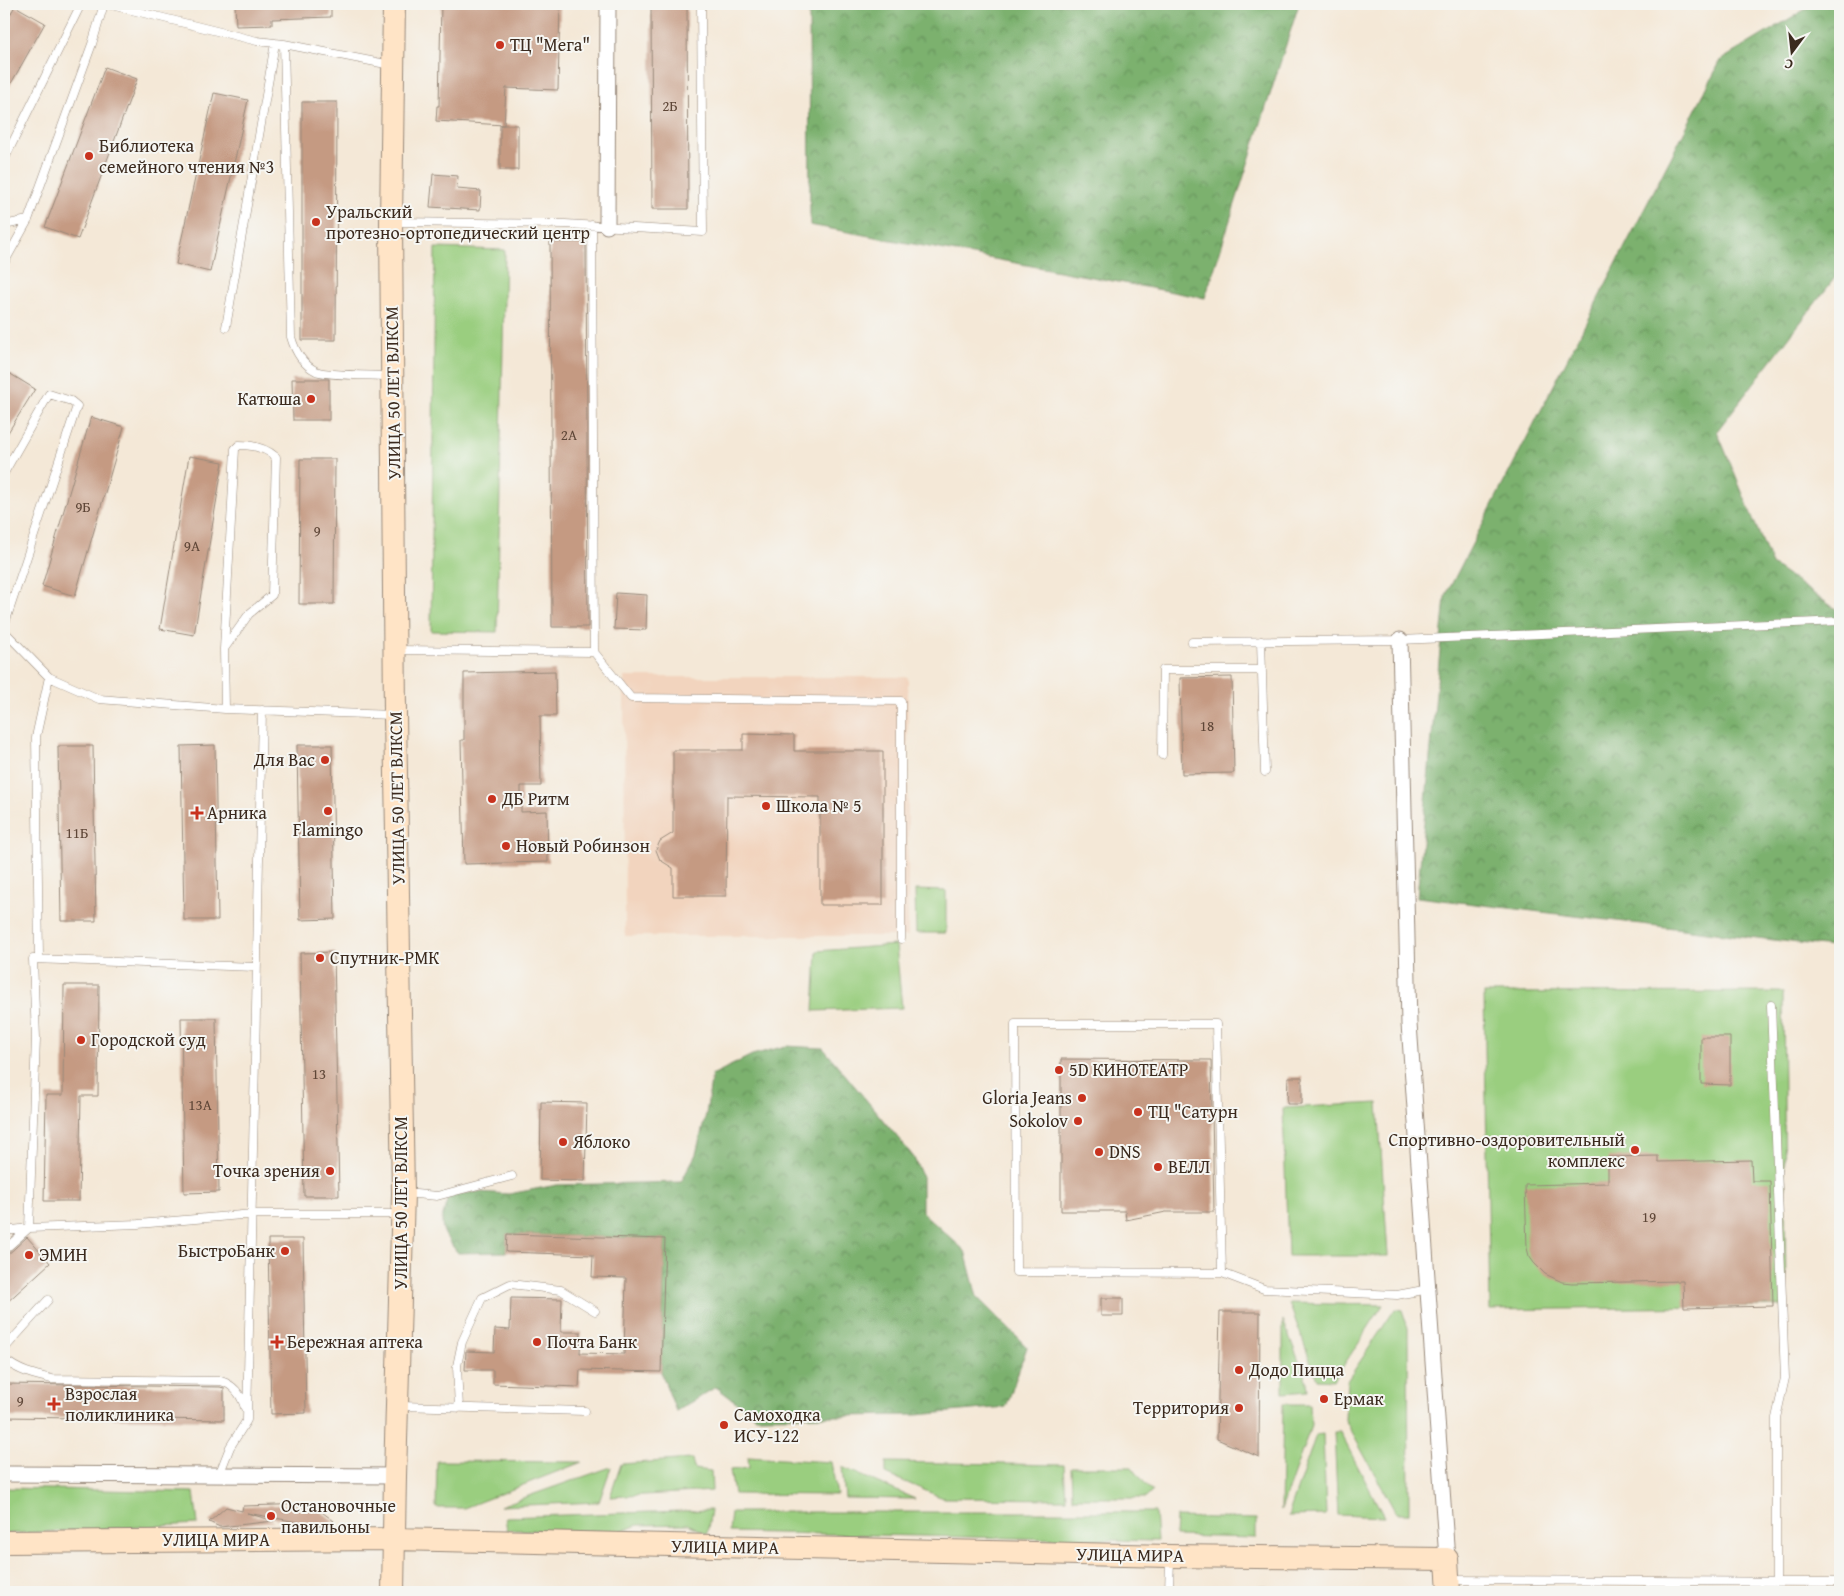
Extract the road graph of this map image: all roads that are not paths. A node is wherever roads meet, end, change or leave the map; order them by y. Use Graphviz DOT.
graph roads {
  1 [pos="81,4"];
  2 [pos="105,4"];
  3 [pos="394,4"];
  4 [pos="608,4"];
  5 [pos="701,4"];
  6 [pos="275,43"];
  7 [pos="284,44"];
  8 [pos="393,66"];
  9 [pos="4,160"];
  10 [pos="28,220"];
  11 [pos="391,222"];
  12 [pos="4,225"];
  13 [pos="600,225"];
  14 [pos="4,263"];
  15 [pos="226,327"];
  16 [pos="392,376"];
  17 [pos="4,473"];
  18 [pos="1840,620"];
  19 [pos="4,626"];
  20 [pos="4,631"];
  21 [pos="1400,640"];
  22 [pos="1262,641"];
  23 [pos="1192,642"];
  24 [pos="224,649"];
  25 [pos="395,650"];
  26 [pos="594,652"];
  27 [pos="1262,670"];
  28 [pos="49,677"];
  29 [pos="224,709"];
  30 [pos="262,710"];
  31 [pos="395,715"];
  32 [pos="1162,754"];
  33 [pos="1264,772"];
  34 [pos="901,939"];
  35 [pos="38,958"];
  36 [pos="256,967"];
  37 [pos="1770,1005"];
  38 [pos="512,1176"];
  39 [pos="403,1203"];
  40 [pos="253,1214"];
  41 [pos="29,1228"];
  42 [pos="4,1231"];
  43 [pos="4,1250"];
  44 [pos="1222,1273"];
  45 [pos="1429,1289"];
  46 [pos="48,1300"];
  47 [pos="594,1311"];
  48 [pos="4,1349"];
  49 [pos="4,1359"];
  50 [pos="397,1405"];
  51 [pos="459,1408"];
  52 [pos="585,1411"];
  53 [pos="247,1420"];
  54 [pos="4,1474"];
  55 [pos="219,1475"];
  56 [pos="395,1476"];
  57 [pos="394,1539"];
  58 [pos="4,1542"];
  59 [pos="1170,1556"];
  60 [pos="1448,1577"];
  61 [pos="1840,1582"];
  62 [pos="1776,1583"];
  63 [pos="393,1592"];
  64 [pos="1169,1592"];
  1 -- 9 [label="lane"];
  2 -- 6 [label="lane"];
  2 -- 10 [label="lane"];
  3 -- 8 [label="street, УЛИЦА 50 ЛЕТ ВЛКСМ"];
  4 -- 13 [label="street"];
  5 -- 13 [label="lane"];
  6 -- 7 [label="lane"];
  6 -- 15 [label="lane"];
  7 -- 8 [label="lane"];
  7 -- 16 [label="lane"];
  8 -- 11 [label="street, УЛИЦА 50 ЛЕТ ВЛКСМ"];
  10 -- 12 [label="lane"];
  10 -- 14 [label="lane"];
  11 -- 13 [label="lane"];
  11 -- 16 [label="street, УЛИЦА 50 ЛЕТ ВЛКСМ"];
  13 -- 26 [label="lane"];
  16 -- 25 [label="street, УЛИЦА 50 ЛЕТ ВЛКСМ"];
  17 -- 19 [label="lane"];
  18 -- 21 [label="lane"];
  20 -- 28 [label="lane"];
  21 -- 22 [label="lane"];
  21 -- 45 [label="street"];
  22 -- 23 [label="lane"];
  22 -- 27 [label="lane"];
  24 -- 24 [label="lane"];
  24 -- 29 [label="lane"];
  25 -- 26 [label="lane"];
  25 -- 31 [label="street, УЛИЦА 50 ЛЕТ ВЛКСМ"];
  26 -- 34 [label="lane"];
  27 -- 32 [label="lane"];
  27 -- 33 [label="lane"];
  28 -- 29 [label="lane"];
  28 -- 35 [label="lane"];
  29 -- 30 [label="lane"];
  30 -- 31 [label="lane"];
  30 -- 36 [label="lane"];
  31 -- 39 [label="street, УЛИЦА 50 ЛЕТ ВЛКСМ"];
  35 -- 36 [label="lane"];
  35 -- 41 [label="lane"];
  36 -- 40 [label="lane"];
  37 -- 62 [label="lane"];
  38 -- 39 [label="lane"];
  39 -- 40 [label="lane"];
  39 -- 50 [label="street, УЛИЦА 50 ЛЕТ ВЛКСМ"];
  40 -- 41 [label="lane"];
  40 -- 53 [label="lane"];
  41 -- 42 [label="lane"];
  41 -- 43 [label="lane"];
  44 -- 44 [label="lane"];
  44 -- 45 [label="lane"];
  45 -- 60 [label="street"];
  46 -- 48 [label="lane"];
  47 -- 51 [label="lane"];
  49 -- 53 [label="lane"];
  50 -- 51 [label="lane"];
  50 -- 56 [label="street, УЛИЦА 50 ЛЕТ ВЛКСМ"];
  51 -- 52 [label="lane"];
  53 -- 55 [label="lane"];
  54 -- 55 [label="street"];
  55 -- 56 [label="street"];
  56 -- 57 [label="street, УЛИЦА 50 ЛЕТ ВЛКСМ"];
  57 -- 58 [label="street, УЛИЦА МИРА"];
  57 -- 59 [label="street, УЛИЦА МИРА"];
  57 -- 63 [label="street, УЛИЦА 50 ЛЕТ ВЛКСМ"];
  59 -- 60 [label="street, УЛИЦА МИРА"];
  59 -- 64 [label="lane"];
  60 -- 62 [label="lane, УЛИЦА МИРА"];
  61 -- 62 [label="lane, УЛИЦА МИРА"];
}
